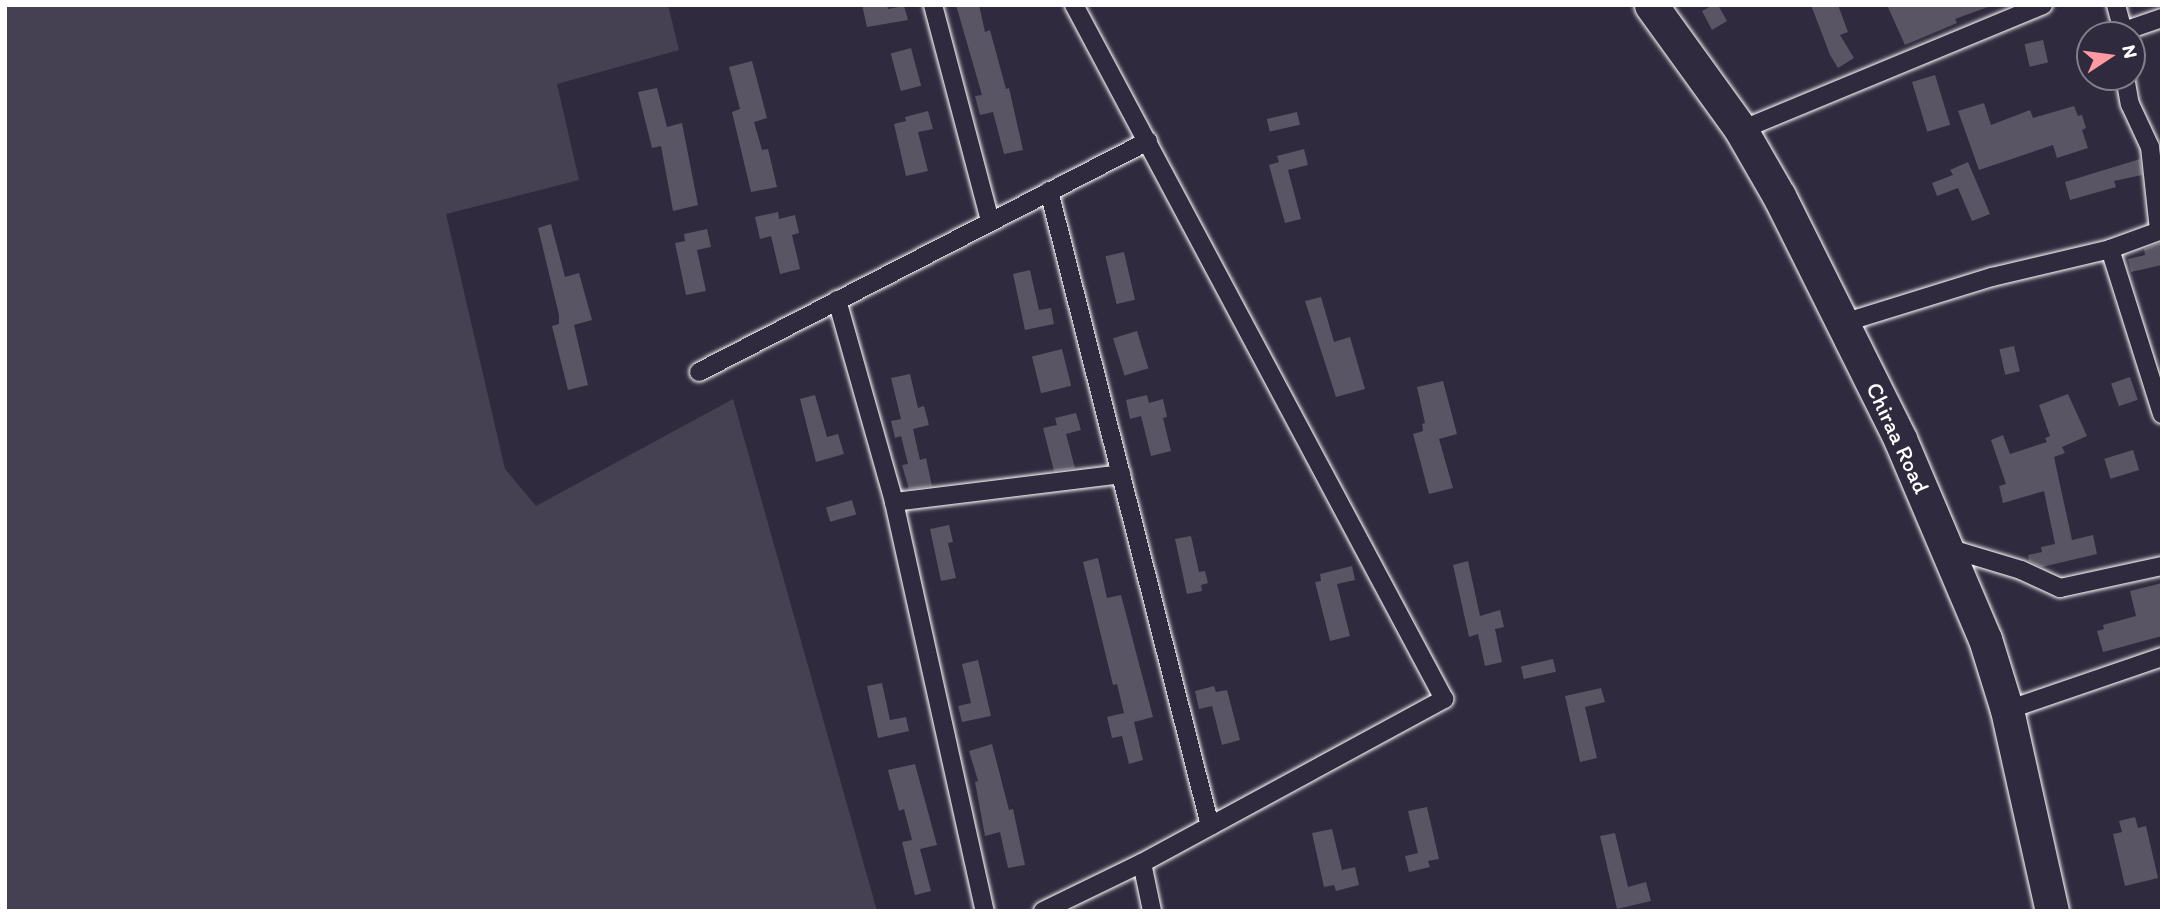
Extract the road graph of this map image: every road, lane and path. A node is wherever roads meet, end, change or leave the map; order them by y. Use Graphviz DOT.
graph roads {
  1 [pos="933,5"];
  2 [pos="1074,5"];
  3 [pos="1651,5"];
  4 [pos="2043,5"];
  5 [pos="2128,91"];
  6 [pos="1741,130"];
  7 [pos="1148,141"];
  8 [pos="1049,191"];
  9 [pos="990,221"];
  10 [pos="2160,230"];
  11 [pos="2110,249"];
  12 [pos="836,300"];
  13 [pos="1843,323"];
  14 [pos="699,372"];
  15 [pos="2162,414"];
  16 [pos="1121,474"];
  17 [pos="894,502"];
  18 [pos="1948,548"];
  19 [pos="2162,566"];
  20 [pos="2162,657"];
  21 [pos="2007,710"];
  22 [pos="1210,826"];
  23 [pos="1142,863"];
  24 [pos="985,911"];
  25 [pos="1042,911"];
  26 [pos="1153,911"];
  27 [pos="2052,911"];
  1 -- 9 [label="street"];
  2 -- 7 [label="street"];
  3 -- 6 [label="highway, Chiraa Road"];
  4 -- 6 [label="street"];
  5 -- 10 [label="street"];
  6 -- 13 [label="highway, Chiraa Road"];
  7 -- 8 [label="street"];
  7 -- 22 [label="street"];
  8 -- 9 [label="street"];
  8 -- 16 [label="street"];
  9 -- 12 [label="street"];
  10 -- 11 [label="street"];
  11 -- 13 [label="street"];
  11 -- 15 [label="street"];
  12 -- 14 [label="street"];
  12 -- 17 [label="street"];
  13 -- 18 [label="highway, Chiraa Road"];
  16 -- 17 [label="street"];
  16 -- 22 [label="street"];
  17 -- 24 [label="street"];
  18 -- 19 [label="street"];
  18 -- 21 [label="highway, Chiraa Road"];
  20 -- 21 [label="street"];
  21 -- 27 [label="highway, Chiraa Road"];
  22 -- 23 [label="street"];
  23 -- 25 [label="street"];
  23 -- 26 [label="street"];
}
